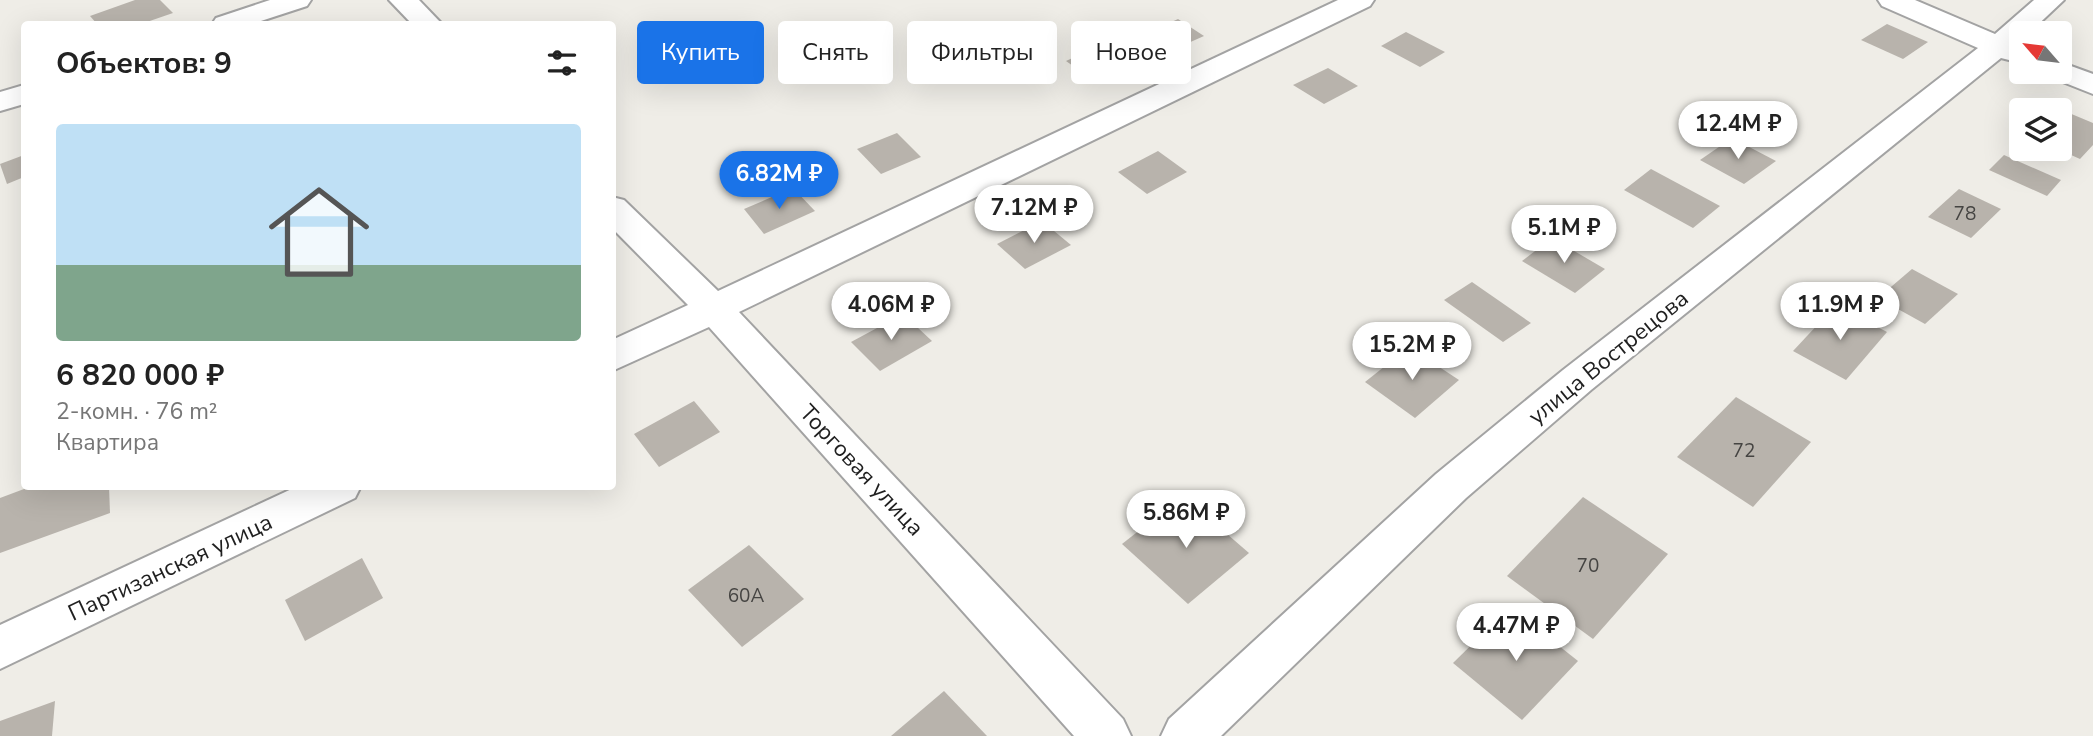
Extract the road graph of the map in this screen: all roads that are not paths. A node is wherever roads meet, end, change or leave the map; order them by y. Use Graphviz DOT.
graph roads {
  1 [pos="297,0"];
  2 [pos="403,0"];
  3 [pos="1360,0"];
  4 [pos="1892,0"];
  5 [pos="2050,0"];
  6 [pos="235,21"];
  7 [pos="425,21"];
  8 [pos="2034,21"];
  9 [pos="2009,51"];
  10 [pos="2009,52"];
  11 [pos="2072,76"];
  12 [pos="2093,85"];
  13 [pos="21,95"];
  14 [pos="0,102"];
  15 [pos="616,212"];
  16 [pos="714,309"];
  17 [pos="616,355"];
  18 [pos="332,490"];
  19 [pos="0,648"];
  20 [pos="1106,736"];
  21 [pos="1186,736"];
  1 -- 6 [label="street"];
  2 -- 7 [label="street"];
  3 -- 16 [label="street"];
  4 -- 9 [label="street"];
  5 -- 8 [label="street, улица Вострецова"];
  10 -- 21 [label="street, улица Вострецова"];
  11 -- 12 [label="street"];
  13 -- 14 [label="street"];
  15 -- 16 [label="street, Торговая улица"];
  16 -- 17 [label="street"];
  16 -- 20 [label="street, Торговая улица"];
  18 -- 19 [label="street, Партизанская улица"];
}
